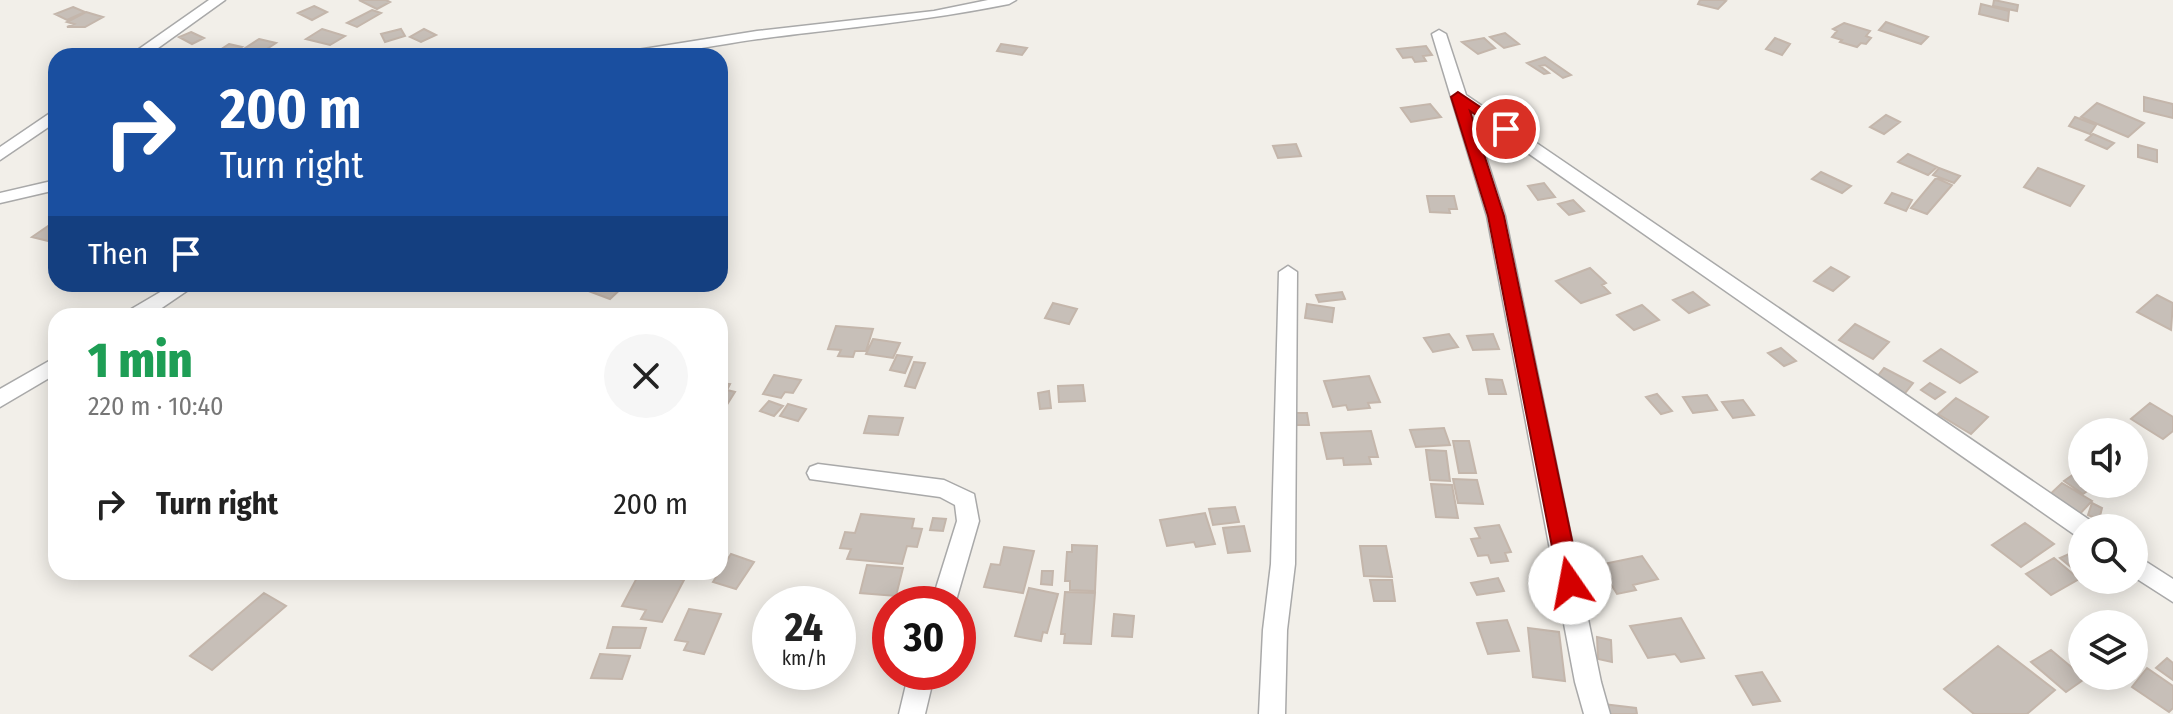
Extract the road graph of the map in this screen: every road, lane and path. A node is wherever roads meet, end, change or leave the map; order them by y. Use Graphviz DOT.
graph roads {
  1 [pos="218,0"];
  2 [pos="1009,0"];
  3 [pos="1439,34"];
  4 [pos="149,48"];
  5 [pos="676,48"];
  6 [pos="1458,97"];
  7 [pos="48,120"];
  8 [pos="0,155"];
  9 [pos="48,187"];
  10 [pos="0,198"];
  11 [pos="1288,272"];
  12 [pos="175,292"];
  13 [pos="148,308"];
  14 [pos="48,369"];
  15 [pos="0,399"];
  16 [pos="818,473"];
  17 [pos="2068,518"];
  18 [pos="2148,574"];
  19 [pos="948,586"];
  20 [pos="2173,592"];
  21 [pos="918,690"];
  22 [pos="912,714"];
  23 [pos="1272,714"];
  24 [pos="1597,714"];
  1 -- 4 [label="street"];
  2 -- 5 [label="street"];
  3 -- 6 [label="street"];
  6 -- 17 [label="street"];
  6 -- 24 [label="street"];
  7 -- 8 [label="street"];
  9 -- 10 [label="street"];
  11 -- 23 [label="street"];
  12 -- 13 [label="street"];
  14 -- 15 [label="street"];
  16 -- 19 [label="street"];
  18 -- 20 [label="street"];
  21 -- 22 [label="street"];
}
